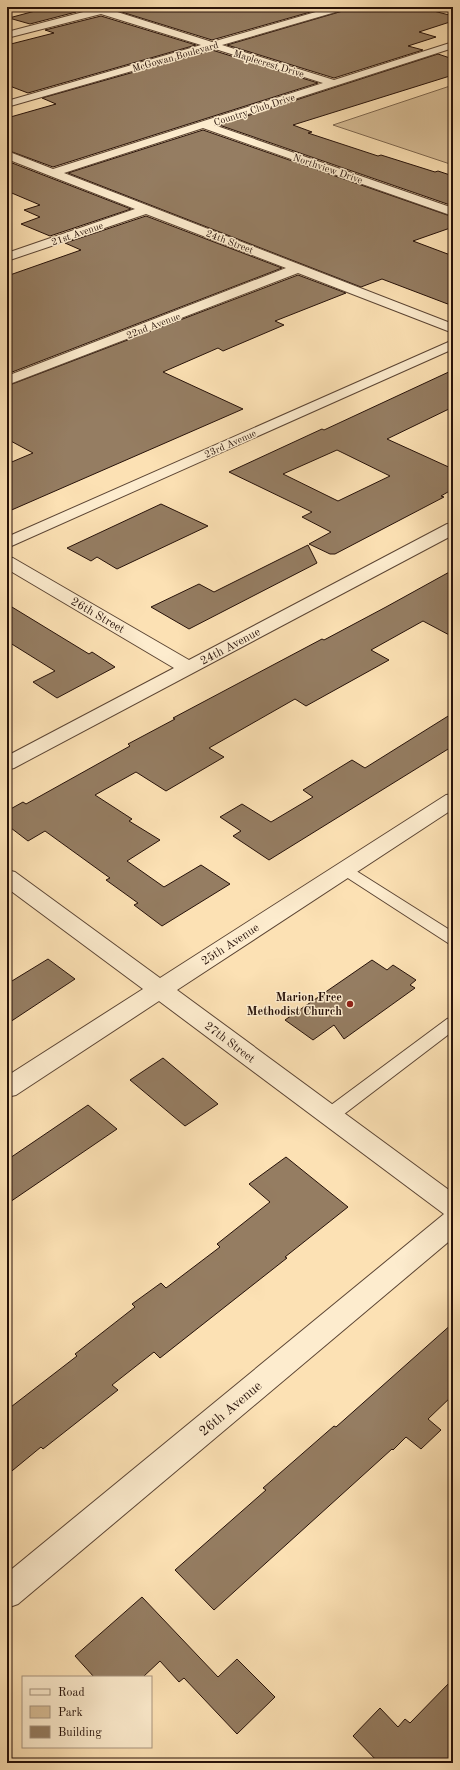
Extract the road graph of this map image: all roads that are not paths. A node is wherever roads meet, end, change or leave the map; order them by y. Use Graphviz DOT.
graph roads {
  1 [pos="90,7"];
  2 [pos="114,7"];
  3 [pos="343,7"];
  4 [pos="101,10"];
  5 [pos="7,35"];
  6 [pos="212,45"];
  7 [pos="453,45"];
  8 [pos="334,83"];
  9 [pos="7,104"];
  10 [pos="204,125"];
  11 [pos="7,155"];
  12 [pos="55,172"];
  13 [pos="148,209"];
  14 [pos="453,212"];
  15 [pos="7,257"];
  16 [pos="298,268"];
  17 [pos="453,329"];
  18 [pos="453,344"];
  19 [pos="7,381"];
  20 [pos="453,528"];
  21 [pos="7,543"];
  22 [pos="7,562"];
  23 [pos="188,668"];
  24 [pos="7,764"];
  25 [pos="453,800"];
  26 [pos="345,870"];
  27 [pos="7,877"];
  28 [pos="453,939"];
  29 [pos="161,989"];
  30 [pos="453,1023"];
  31 [pos="7,1088"];
  32 [pos="329,1116"];
  33 [pos="453,1207"];
  34 [pos="453,1222"];
  35 [pos="7,1593"];
  1 -- 4 [label="street, Maplecrest Drive"];
  2 -- 4 [label="street"];
  3 -- 6 [label="street, McGowan Boulevard"];
  4 -- 5 [label="street"];
  4 -- 6 [label="street, Maplecrest Drive"];
  6 -- 8 [label="street, Maplecrest Drive"];
  6 -- 9 [label="street, McGowan Boulevard"];
  7 -- 8 [label="street, Country Club Drive"];
  8 -- 10 [label="street, Country Club Drive"];
  10 -- 12 [label="street, Country Club Drive"];
  10 -- 14 [label="street, Northview Drive"];
  11 -- 12 [label="street, 24th Street"];
  12 -- 13 [label="street, 24th Street"];
  13 -- 15 [label="street, 21st Avenue"];
  13 -- 16 [label="street, 24th Street"];
  16 -- 17 [label="street, 24th Street"];
  16 -- 19 [label="street, 22nd Avenue"];
  18 -- 21 [label="street, 23rd Avenue"];
  20 -- 23 [label="street, 24th Avenue"];
  22 -- 23 [label="street, 26th Street"];
  23 -- 24 [label="street, 24th Avenue"];
  25 -- 26 [label="street, 25th Avenue"];
  26 -- 28 [label="lane"];
  26 -- 29 [label="street, 25th Avenue"];
  27 -- 29 [label="street, 27th Street"];
  29 -- 31 [label="street, 25th Avenue"];
  29 -- 32 [label="street, 27th Street"];
  30 -- 32 [label="lane"];
  32 -- 33 [label="street, 27th Street"];
  34 -- 35 [label="street, 26th Avenue"];
}
